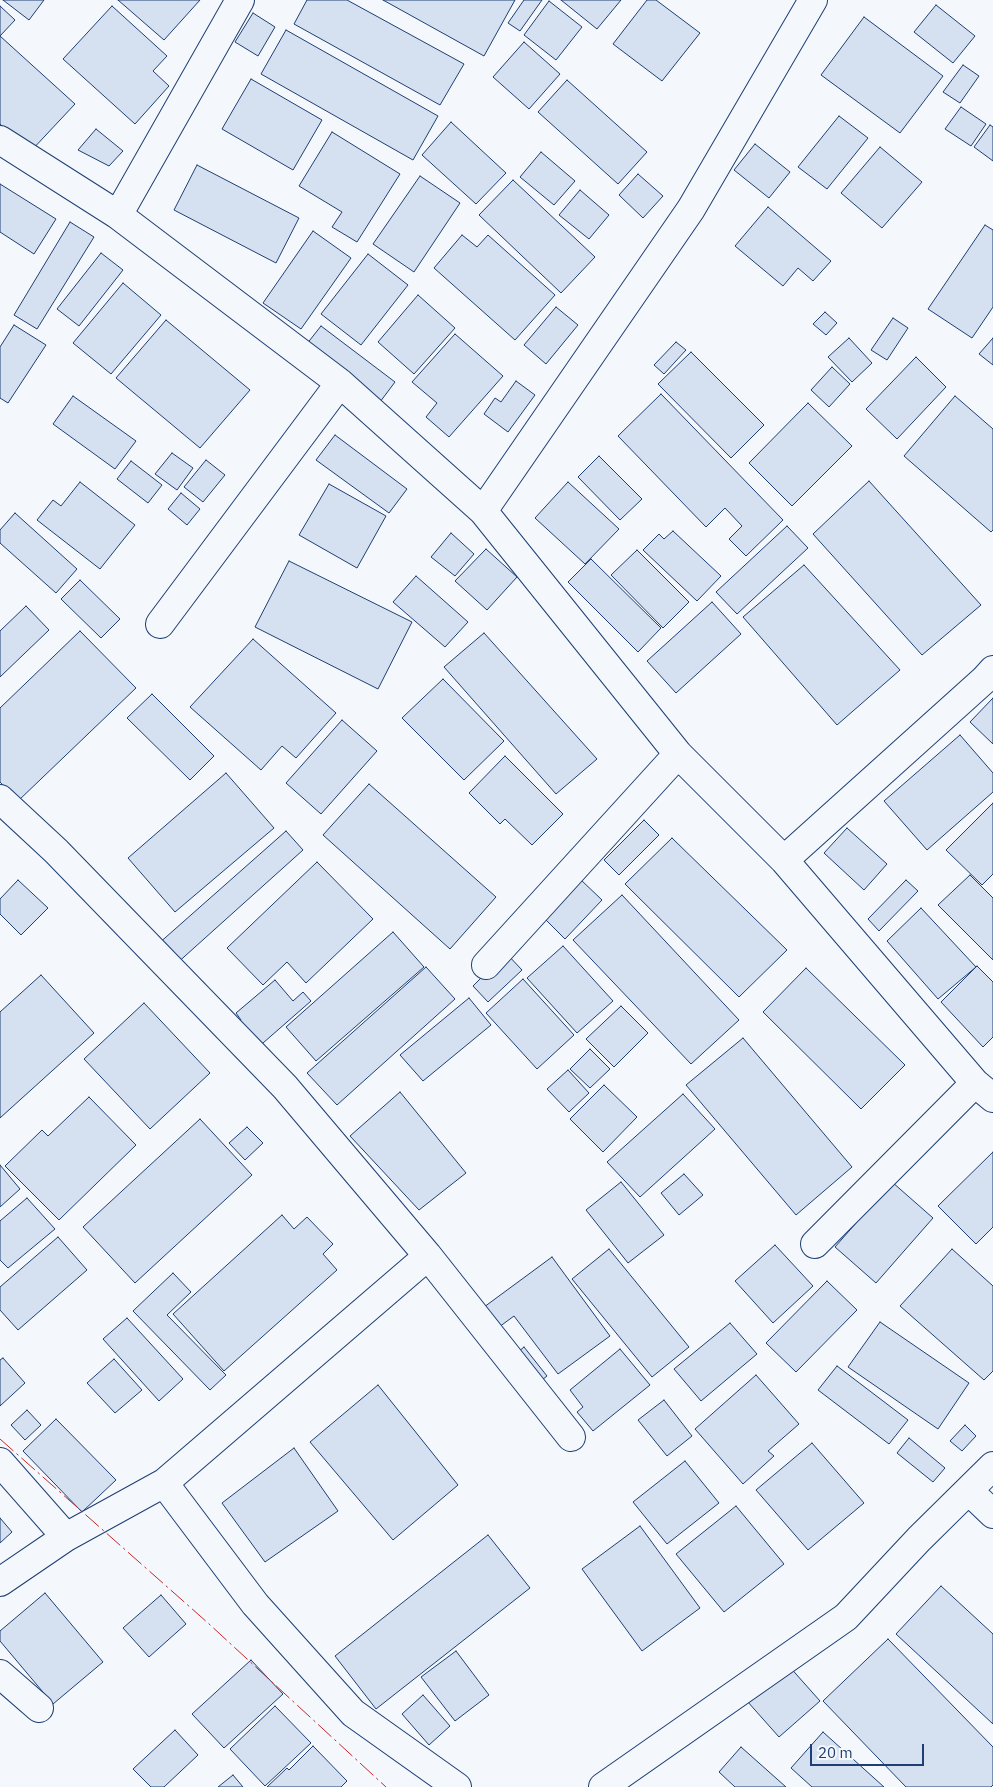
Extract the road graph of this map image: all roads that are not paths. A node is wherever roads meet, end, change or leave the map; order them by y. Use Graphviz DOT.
graph roads {
  1 [pos="240,0"];
  2 [pos="813,0"];
  3 [pos="0,140"];
  4 [pos="118,215"];
  5 [pos="340,383"];
  6 [pos="483,511"];
  7 [pos="160,624"];
  8 [pos="993,670"];
  9 [pos="678,754"];
  10 [pos="0,799"];
  11 [pos="784,860"];
  12 [pos="486,965"];
  13 [pos="984,1091"];
  14 [pos="815,1244"];
  15 [pos="428,1256"];
  16 [pos="571,1438"];
  17 [pos="0,1462"];
  18 [pos="993,1466"];
  19 [pos="164,1483"];
  20 [pos="969,1491"];
  21 [pos="993,1514"];
  22 [pos="66,1537"];
  23 [pos="0,1582"];
  24 [pos="0,1674"];
  25 [pos="39,1708"];
  26 [pos="615,1784"];
  27 [pos="457,1787"];
  1 -- 4 [label="street"];
  2 -- 6 [label="street"];
  3 -- 4 [label="street"];
  4 -- 5 [label="street"];
  5 -- 6 [label="street"];
  5 -- 7 [label="street"];
  6 -- 9 [label="street"];
  8 -- 11 [label="street"];
  9 -- 11 [label="street"];
  9 -- 12 [label="street"];
  10 -- 15 [label="street"];
  11 -- 13 [label="street"];
  13 -- 14 [label="street"];
  15 -- 16 [label="street"];
  15 -- 19 [label="street"];
  17 -- 22 [label="street"];
  18 -- 20 [label="street"];
  19 -- 22 [label="street"];
  19 -- 27 [label="street"];
  20 -- 21 [label="street"];
  20 -- 26 [label="street"];
  22 -- 23 [label="street"];
  24 -- 25 [label="street"];
}
